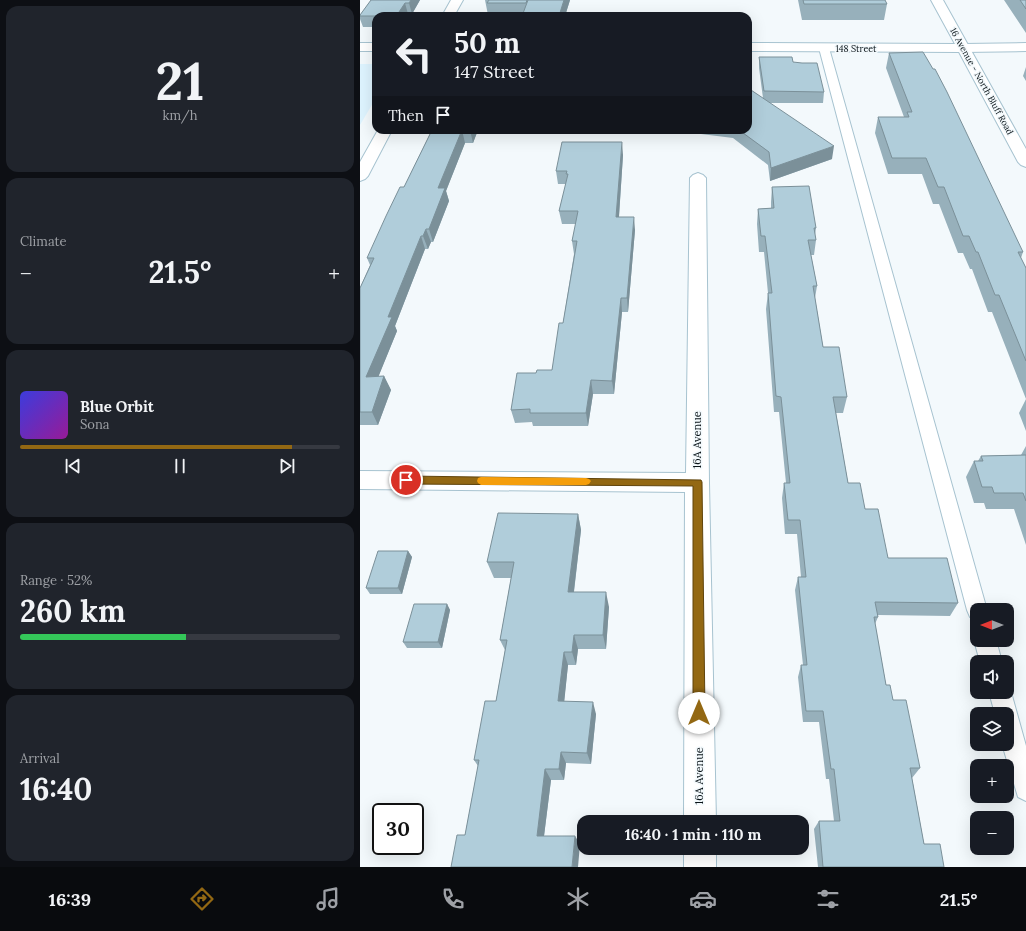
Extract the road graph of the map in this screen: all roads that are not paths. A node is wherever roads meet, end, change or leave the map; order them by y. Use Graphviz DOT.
graph roads {
  1 [pos="457,0"];
  2 [pos="937,0"];
  3 [pos="450,12"];
  4 [pos="360,47"];
  5 [pos="372,47"];
  6 [pos="752,47"];
  7 [pos="1026,47"];
  8 [pos="824,48"];
  9 [pos="964,48"];
  10 [pos="383,134"];
  11 [pos="1026,162"];
  12 [pos="360,176"];
  13 [pos="698,178"];
  14 [pos="360,480"];
  15 [pos="697,482"];
  16 [pos="975,603"];
  17 [pos="1014,745"];
  18 [pos="1026,789"];
  19 [pos="700,815"];
  20 [pos="700,855"];
  21 [pos="700,867"];
  1 -- 3 [label="street"];
  2 -- 9 [label="street, 16 Avenue - North Bluff Road"];
  4 -- 5 [label="street"];
  6 -- 8 [label="street, 148 Street"];
  7 -- 9 [label="street, 148 Street"];
  8 -- 9 [label="street, 148 Street"];
  8 -- 16 [label="lane"];
  9 -- 11 [label="street, 16 Avenue - North Bluff Road"];
  10 -- 12 [label="street"];
  13 -- 15 [label="street, 16A Avenue"];
  14 -- 15 [label="street"];
  15 -- 19 [label="street, 16A Avenue"];
  17 -- 18 [label="lane"];
  20 -- 21 [label="street"];
}
